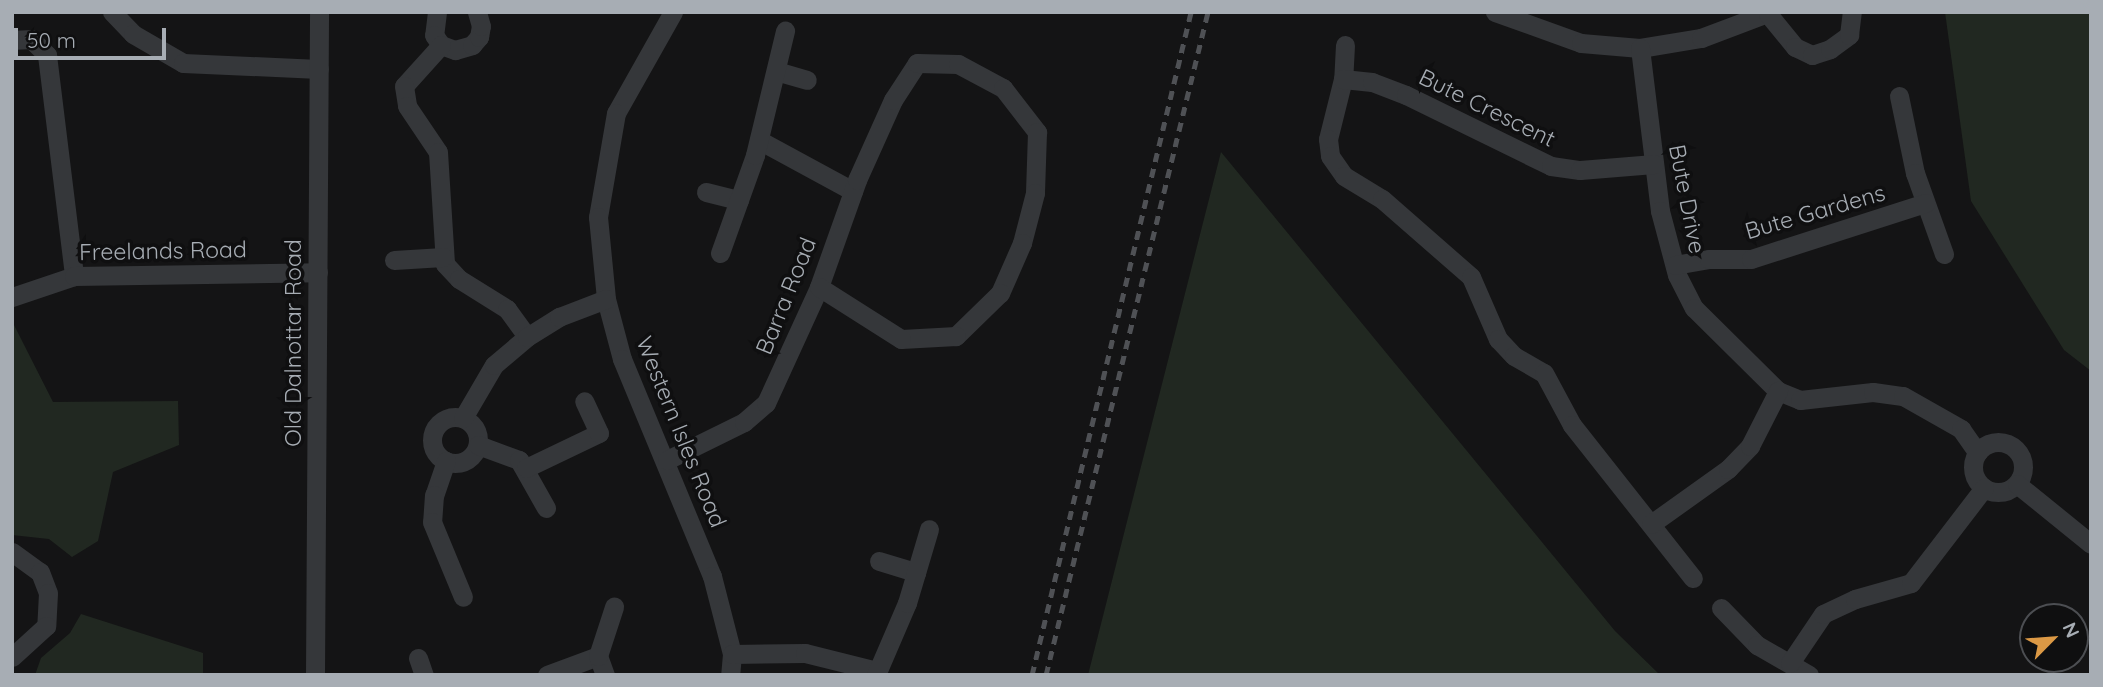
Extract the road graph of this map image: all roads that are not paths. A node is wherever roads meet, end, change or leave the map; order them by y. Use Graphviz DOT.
graph roads {
  1 [pos="112,12"];
  2 [pos="319,12"];
  3 [pos="437,12"];
  4 [pos="648,12"];
  5 [pos="1495,12"];
  6 [pos="1852,12"];
  7 [pos="1769,13"];
  8 [pos="481,14"];
  9 [pos="669,18"];
  10 [pos="785,31"];
  11 [pos="12,40"];
  12 [pos="441,45"];
  13 [pos="1346,45"];
  14 [pos="1640,48"];
  15 [pos="319,69"];
  16 [pos="776,71"];
  17 [pos="1343,79"];
  18 [pos="807,80"];
  19 [pos="1899,96"];
  20 [pos="759,140"];
  21 [pos="1654,164"];
  22 [pos="853,191"];
  23 [pos="706,192"];
  24 [pos="739,200"];
  25 [pos="1925,203"];
  26 [pos="720,253"];
  27 [pos="1944,254"];
  28 [pos="443,257"];
  29 [pos="394,260"];
  30 [pos="1675,265"];
  31 [pos="318,272"];
  32 [pos="74,276"];
  33 [pos="819,287"];
  34 [pos="12,297"];
  35 [pos="606,299"];
  36 [pos="527,337"];
  37 [pos="1778,391"];
  38 [pos="584,401"];
  39 [pos="463,418"];
  40 [pos="478,445"];
  41 [pos="1978,453"];
  42 [pos="667,460"];
  43 [pos="446,461"];
  44 [pos="526,468"];
  45 [pos="2017,484"];
  46 [pos="1984,488"];
  47 [pos="546,508"];
  48 [pos="1651,524"];
  49 [pos="929,528"];
  50 [pos="2091,544"];
  51 [pos="12,552"];
  52 [pos="879,561"];
  53 [pos="916,572"];
  54 [pos="1693,578"];
  55 [pos="463,597"];
  56 [pos="614,607"];
  57 [pos="1721,608"];
  58 [pos="732,654"];
  59 [pos="12,657"];
  60 [pos="1790,663"];
  61 [pos="602,665"];
  62 [pos="876,673"];
  63 [pos="315,675"];
  64 [pos="547,675"];
  65 [pos="730,675"];
  66 [pos="1809,675"];
  1 -- 15 [label="street"];
  2 -- 15 [label="street, Old Dalnottar Road"];
  3 -- 12 [label="street"];
  4 -- 9 [label="street"];
  5 -- 14 [label="street"];
  6 -- 7 [label="street"];
  7 -- 14 [label="street"];
  8 -- 12 [label="street"];
  9 -- 35 [label="street, Western Isles Road"];
  10 -- 16 [label="street"];
  11 -- 32 [label="street"];
  12 -- 28 [label="street"];
  13 -- 17 [label="street"];
  14 -- 21 [label="street, Bute Drive"];
  15 -- 31 [label="street, Old Dalnottar Road"];
  16 -- 18 [label="street"];
  16 -- 20 [label="street"];
  17 -- 21 [label="street, Bute Crescent"];
  17 -- 48 [label="street"];
  19 -- 25 [label="street"];
  20 -- 22 [label="street"];
  20 -- 24 [label="street"];
  21 -- 30 [label="street, Bute Drive"];
  22 -- 33 [label="street, Barra Road"];
  22 -- 33 [label="street, Barra Road"];
  23 -- 24 [label="street"];
  24 -- 26 [label="street"];
  25 -- 27 [label="street"];
  25 -- 30 [label="street, Bute Gardens"];
  28 -- 29 [label="street"];
  28 -- 36 [label="street"];
  30 -- 37 [label="street, Bute Drive"];
  31 -- 32 [label="street, Freelands Road"];
  31 -- 63 [label="street, Old Dalnottar Road"];
  32 -- 34 [label="street, Freelands Road"];
  33 -- 42 [label="street, Barra Road"];
  35 -- 36 [label="street"];
  35 -- 42 [label="street, Western Isles Road"];
  36 -- 39 [label="street"];
  37 -- 41 [label="street"];
  37 -- 48 [label="street"];
  38 -- 44 [label="street"];
  39 -- 40 [label="street"];
  39 -- 43 [label="street"];
  40 -- 43 [label="street"];
  40 -- 44 [label="street"];
  41 -- 45 [label="street"];
  41 -- 46 [label="street"];
  42 -- 58 [label="street, Western Isles Road"];
  43 -- 55 [label="street"];
  44 -- 47 [label="street"];
  45 -- 46 [label="street"];
  45 -- 50 [label="street"];
  46 -- 60 [label="street"];
  48 -- 54 [label="street"];
  49 -- 53 [label="street"];
  51 -- 59 [label="street"];
  52 -- 53 [label="street"];
  53 -- 62 [label="street"];
  56 -- 61 [label="street"];
  57 -- 60 [label="street"];
  58 -- 62 [label="street"];
  58 -- 65 [label="street, Western Isles Road"];
  60 -- 66 [label="street"];
  61 -- 64 [label="street"];
}
